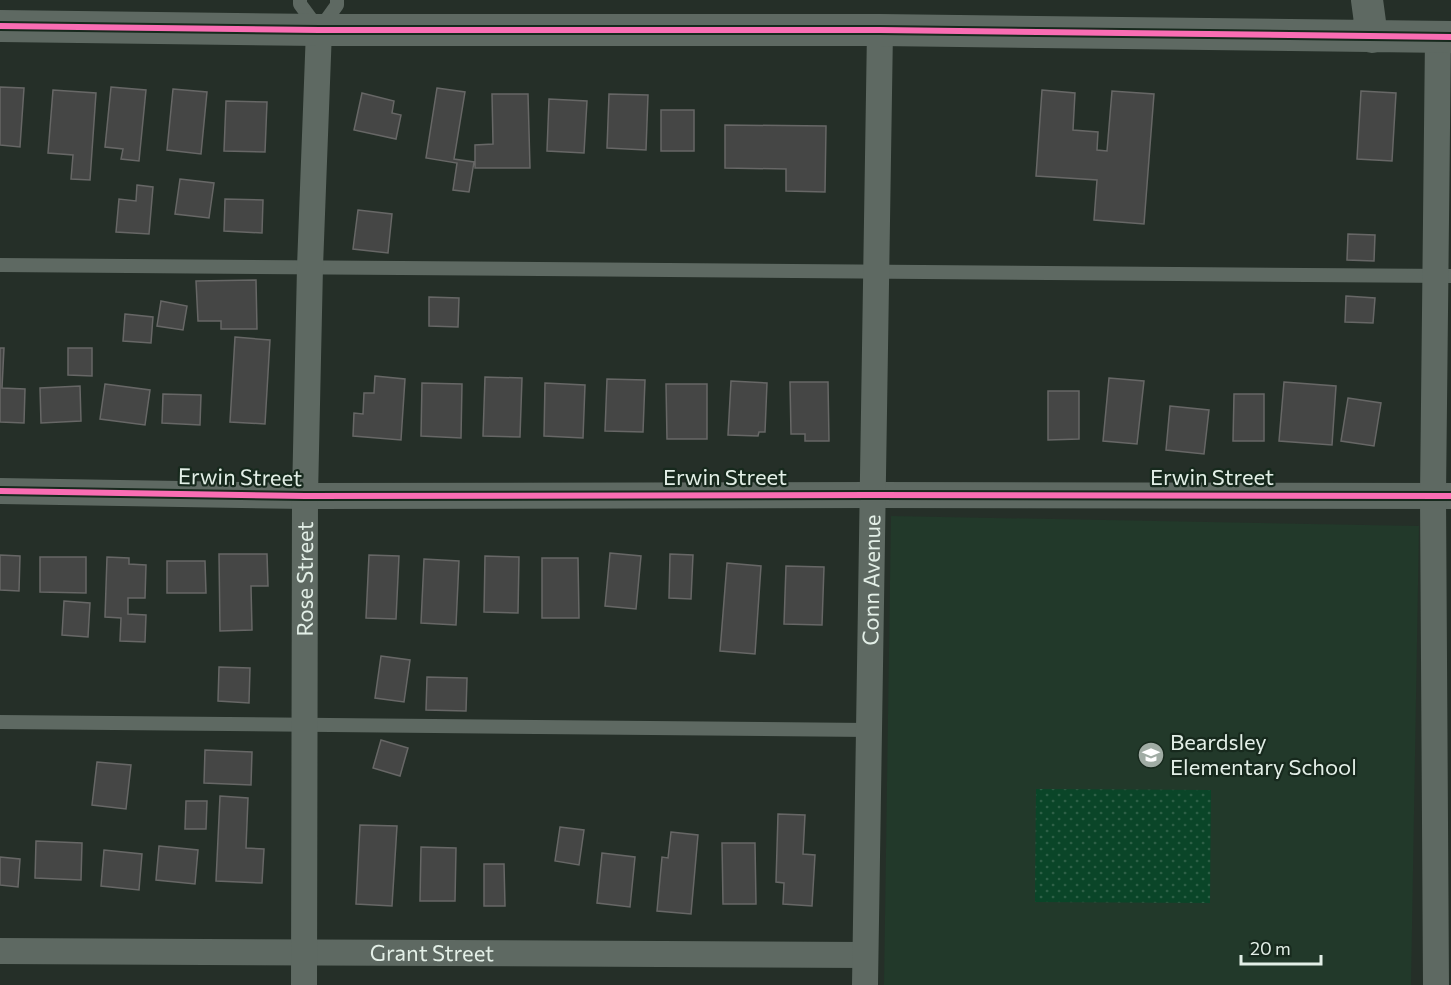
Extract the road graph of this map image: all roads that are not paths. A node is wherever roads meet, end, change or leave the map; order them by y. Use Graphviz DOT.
graph roads {
  1 [pos="300,0"];
  2 [pos="337,0"];
  3 [pos="1367,0"];
  4 [pos="0,26"];
  5 [pos="319,30"];
  6 [pos="880,30"];
  7 [pos="1372,37"];
  8 [pos="1445,37"];
  9 [pos="0,264"];
  10 [pos="310,267"];
  11 [pos="876,272"];
  12 [pos="1443,276"];
  13 [pos="0,491"];
  14 [pos="873,495"];
  15 [pos="305,496"];
  16 [pos="1442,496"];
  17 [pos="0,722"];
  18 [pos="304,725"];
  19 [pos="869,730"];
  20 [pos="1442,739"];
  21 [pos="0,951"];
  22 [pos="304,951"];
  23 [pos="865,955"];
  24 [pos="1441,972"];
  25 [pos="304,985"];
  26 [pos="865,985"];
  1 -- 5 [label="lane"];
  2 -- 5 [label="lane"];
  3 -- 7 [label="street"];
  4 -- 5 [label="street"];
  5 -- 6 [label="street"];
  5 -- 10 [label="street, Rose Street"];
  6 -- 7 [label="street"];
  6 -- 11 [label="street, Conn Avenue"];
  7 -- 8 [label="street"];
  8 -- 12 [label="street"];
  9 -- 10 [label="lane"];
  10 -- 11 [label="lane"];
  10 -- 15 [label="street, Rose Street"];
  11 -- 12 [label="lane"];
  11 -- 14 [label="street, Conn Avenue"];
  12 -- 16 [label="street"];
  13 -- 15 [label="street, Erwin Street"];
  14 -- 15 [label="street, Erwin Street"];
  14 -- 16 [label="street, Erwin Street"];
  14 -- 19 [label="street, Conn Avenue"];
  15 -- 18 [label="street, Rose Street"];
  16 -- 20 [label="street"];
  17 -- 18 [label="lane"];
  18 -- 19 [label="lane"];
  18 -- 22 [label="street, Rose Street"];
  19 -- 23 [label="street, Conn Avenue"];
  20 -- 24 [label="street"];
  21 -- 22 [label="street, Grant Street"];
  22 -- 23 [label="street, Grant Street"];
  22 -- 25 [label="street, Rose Street"];
  23 -- 26 [label="street, Conn Avenue"];
}
